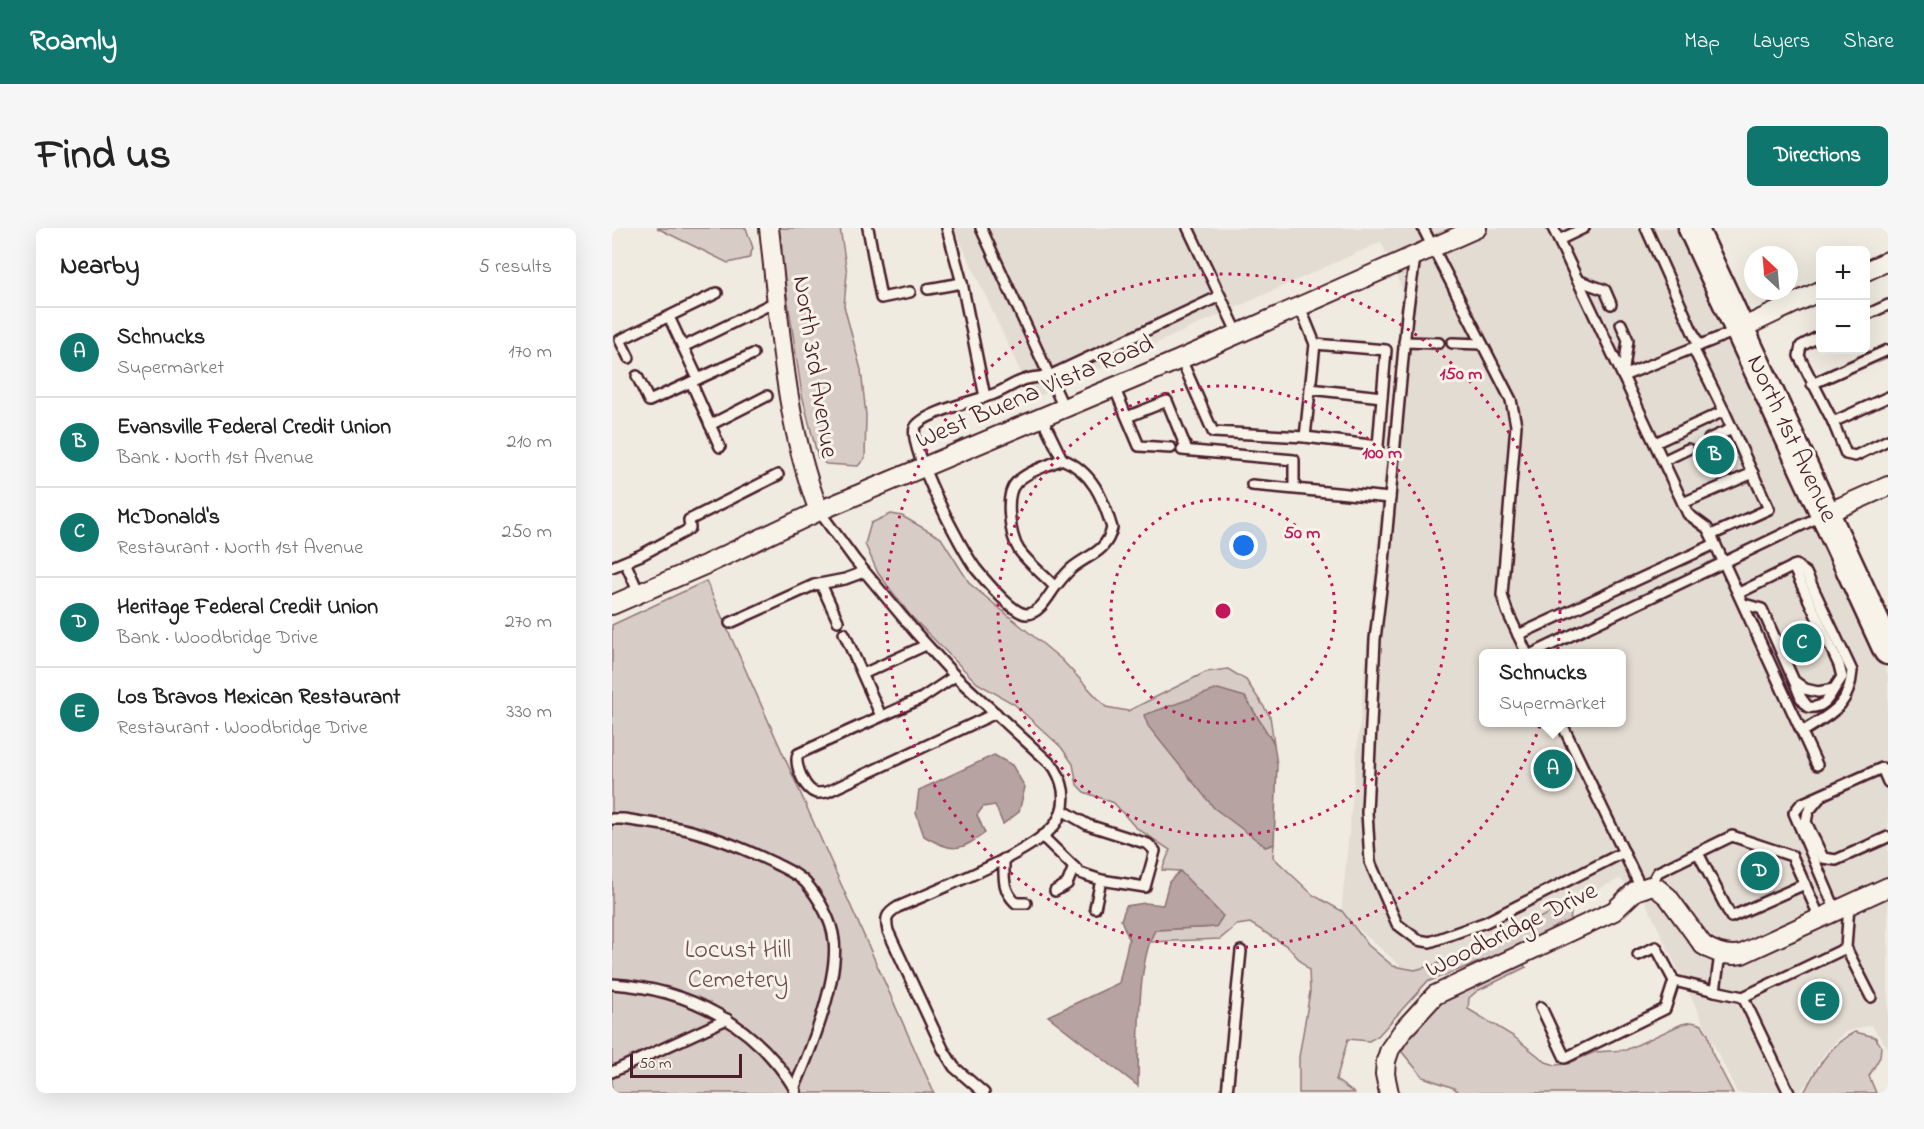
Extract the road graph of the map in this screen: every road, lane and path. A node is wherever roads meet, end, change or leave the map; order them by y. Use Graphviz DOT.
graph roads {
  1 [pos="769,228"];
  2 [pos="868,228"];
  3 [pos="947,228"];
  4 [pos="981,228"];
  5 [pos="1188,228"];
  6 [pos="1423,228"];
  7 [pos="1478,228"];
  8 [pos="1553,228"];
  9 [pos="1584,228"];
  10 [pos="1646,228"];
  11 [pos="1693,228"];
  12 [pos="1559,240"];
  13 [pos="1432,249"];
  14 [pos="1415,257"];
  15 [pos="1888,261"];
  16 [pos="1870,269"];
  17 [pos="1577,279"];
  18 [pos="962,283"];
  19 [pos="928,289"];
  20 [pos="910,292"];
  21 [pos="717,293"];
  22 [pos="1816,293"];
  23 [pos="1220,296"];
  24 [pos="777,301"];
  25 [pos="1611,303"];
  26 [pos="1888,304"];
  27 [pos="1300,307"];
  28 [pos="1870,313"];
  29 [pos="669,317"];
  30 [pos="1621,324"];
  31 [pos="1740,330"];
  32 [pos="1238,334"];
  33 [pos="1816,338"];
  34 [pos="1404,342"];
  35 [pos="1439,343"];
  36 [pos="1452,343"];
  37 [pos="1314,344"];
  38 [pos="1482,344"];
  39 [pos="683,347"];
  40 [pos="1696,347"];
  41 [pos="1888,350"];
  42 [pos="753,354"];
  43 [pos="629,358"];
  44 [pos="1181,359"];
  45 [pos="1049,375"];
  46 [pos="637,376"];
  47 [pos="1623,376"];
  48 [pos="694,380"];
  49 [pos="1812,384"];
  50 [pos="1114,387"];
  51 [pos="1310,389"];
  52 [pos="767,396"];
  53 [pos="985,397"];
  54 [pos="1382,397"];
  55 [pos="1888,397"];
  56 [pos="1064,408"];
  57 [pos="1724,411"];
  58 [pos="1127,417"];
  59 [pos="1042,418"];
  60 [pos="1833,422"];
  61 [pos="710,425"];
  62 [pos="1732,429"];
  63 [pos="1305,437"];
  64 [pos="1709,439"];
  65 [pos="1888,441"];
  66 [pos="1655,443"];
  67 [pos="720,447"];
  68 [pos="1171,448"];
  69 [pos="1688,449"];
  70 [pos="1062,459"];
  71 [pos="1663,461"];
  72 [pos="924,467"];
  73 [pos="1753,473"];
  74 [pos="778,475"];
  75 [pos="1252,485"];
  76 [pos="1888,486"];
  77 [pos="1294,488"];
  78 [pos="1390,498"];
  79 [pos="1683,503"];
  80 [pos="819,511"];
  81 [pos="1825,514"];
  82 [pos="1713,539"];
  83 [pos="625,562"];
  84 [pos="1724,562"];
  85 [pos="1793,566"];
  86 [pos="612,567"];
  87 [pos="864,572"];
  88 [pos="821,584"];
  89 [pos="1055,587"];
  90 [pos="639,593"];
  91 [pos="1739,593"];
  92 [pos="1744,604"];
  93 [pos="612,605"];
  94 [pos="838,621"];
  95 [pos="730,623"];
  96 [pos="844,633"];
  97 [pos="1518,635"];
  98 [pos="926,645"];
  99 [pos="1526,649"];
  100 [pos="1540,649"];
  101 [pos="1888,650"];
  102 [pos="863,674"];
  103 [pos="955,676"];
  104 [pos="1794,681"];
  105 [pos="1834,690"];
  106 [pos="996,713"];
  107 [pos="881,716"];
  108 [pos="1563,727"];
  109 [pos="1802,732"];
  110 [pos="1817,765"];
  111 [pos="1888,782"];
  112 [pos="1823,794"];
  113 [pos="1062,810"];
  114 [pos="612,819"];
  115 [pos="1042,836"];
  116 [pos="1888,837"];
  117 [pos="1624,852"];
  118 [pos="1698,853"];
  119 [pos="1004,859"];
  120 [pos="1074,867"];
  121 [pos="1101,880"];
  122 [pos="1805,884"];
  123 [pos="1646,887"];
  124 [pos="1888,887"];
  125 [pos="1055,891"];
  126 [pos="1026,903"];
  127 [pos="1095,908"];
  128 [pos="1835,911"];
  129 [pos="1846,948"];
  130 [pos="1240,951"];
  131 [pos="1720,954"];
  132 [pos="1638,955"];
  133 [pos="1674,981"];
  134 [pos="612,984"];
  135 [pos="1715,991"];
  136 [pos="1743,997"];
  137 [pos="1871,997"];
  138 [pos="1541,1007"];
  139 [pos="727,1019"];
  140 [pos="612,1072"];
  141 [pos="795,1092"];
  142 [pos="984,1093"];
  143 [pos="1227,1093"];
  144 [pos="1389,1093"];
  145 [pos="1789,1093"];
  1 -- 24 [label="street, North 3rd Avenue"];
  2 -- 20 [label="lane"];
  3 -- 18 [label="lane"];
  4 -- 45 [label="lane"];
  5 -- 23 [label="lane"];
  6 -- 13 [label="lane"];
  7 -- 13 [label="street, West Buena Vista Road"];
  8 -- 12 [label="lane"];
  9 -- 12 [label="lane"];
  10 -- 40 [label="lane"];
  11 -- 31 [label="main road, North 1st Avenue"];
  12 -- 17 [label="lane"];
  13 -- 14 [label="street, West Buena Vista Road"];
  13 -- 38 [label="lane"];
  14 -- 27 [label="street, West Buena Vista Road"];
  14 -- 34 [label="lane"];
  15 -- 16 [label="street"];
  17 -- 25 [label="lane"];
  17 -- 47 [label="lane"];
  18 -- 19 [label="lane"];
  18 -- 53 [label="lane"];
  21 -- 29 [label="lane"];
  22 -- 31 [label="street"];
  23 -- 32 [label="lane"];
  23 -- 45 [label="lane"];
  24 -- 39 [label="lane"];
  24 -- 80 [label="street, North 3rd Avenue"];
  26 -- 28 [label="lane"];
  27 -- 32 [label="street, West Buena Vista Road"];
  27 -- 37 [label="lane"];
  29 -- 39 [label="lane"];
  29 -- 43 [label="lane"];
  30 -- 47 [label="lane"];
  31 -- 40 [label="lane"];
  31 -- 81 [label="main road, North 1st Avenue"];
  32 -- 44 [label="street, West Buena Vista Road"];
  33 -- 49 [label="lane"];
  34 -- 35 [label="lane"];
  34 -- 78 [label="lane"];
  36 -- 38 [label="lane"];
  37 -- 51 [label="lane"];
  37 -- 54 [label="lane"];
  38 -- 97 [label="lane"];
  39 -- 48 [label="lane"];
  40 -- 47 [label="lane"];
  40 -- 57 [label="lane"];
  41 -- 49 [label="lane"];
  42 -- 48 [label="lane"];
  44 -- 50 [label="street, West Buena Vista Road"];
  44 -- 63 [label="lane"];
  45 -- 53 [label="lane"];
  45 -- 56 [label="lane"];
  46 -- 48 [label="lane"];
  47 -- 66 [label="lane"];
  48 -- 61 [label="lane"];
  49 -- 60 [label="lane"];
  50 -- 56 [label="street, West Buena Vista Road"];
  50 -- 58 [label="lane"];
  51 -- 54 [label="lane"];
  51 -- 63 [label="lane"];
  52 -- 61 [label="lane"];
  53 -- 72 [label="lane"];
  54 -- 63 [label="lane"];
  55 -- 60 [label="lane"];
  56 -- 59 [label="street, West Buena Vista Road"];
  57 -- 62 [label="lane"];
  57 -- 66 [label="lane"];
  58 -- 68 [label="lane"];
  58 -- 77 [label="lane"];
  59 -- 70 [label="lane"];
  59 -- 72 [label="street, West Buena Vista Road"];
  60 -- 65 [label="lane"];
  61 -- 67 [label="lane"];
  62 -- 64 [label="lane"];
  62 -- 73 [label="lane"];
  66 -- 71 [label="lane"];
  69 -- 71 [label="lane"];
  70 -- 89 [label="lane"];
  70 -- 89 [label="lane"];
  71 -- 79 [label="lane"];
  72 -- 80 [label="street, West Buena Vista Road"];
  72 -- 89 [label="lane"];
  73 -- 79 [label="lane"];
  73 -- 82 [label="lane"];
  74 -- 83 [label="lane"];
  75 -- 77 [label="lane"];
  76 -- 81 [label="street"];
  77 -- 78 [label="lane"];
  78 -- 117 [label="lane"];
  79 -- 82 [label="lane"];
  80 -- 87 [label="lane"];
  80 -- 90 [label="street, West Buena Vista Road"];
  81 -- 84 [label="lane"];
  81 -- 101 [label="main road, North 1st Avenue"];
  82 -- 84 [label="lane"];
  82 -- 97 [label="lane"];
  83 -- 86 [label="lane"];
  83 -- 90 [label="lane"];
  84 -- 91 [label="lane"];
  84 -- 100 [label="lane"];
  85 -- 91 [label="lane"];
  85 -- 105 [label="lane"];
  85 -- 109 [label="lane"];
  87 -- 88 [label="lane"];
  87 -- 98 [label="lane"];
  88 -- 94 [label="lane"];
  88 -- 95 [label="lane"];
  90 -- 93 [label="street, West Buena Vista Road"];
  91 -- 92 [label="lane"];
  92 -- 104 [label="lane"];
  92 -- 109 [label="lane"];
  96 -- 102 [label="lane"];
  97 -- 99 [label="lane"];
  98 -- 102 [label="lane"];
  98 -- 103 [label="lane"];
  102 -- 107 [label="lane"];
  103 -- 106 [label="lane"];
  103 -- 107 [label="lane"];
  104 -- 105 [label="lane"];
  104 -- 105 [label="lane"];
  106 -- 107 [label="lane"];
  106 -- 113 [label="lane"];
  108 -- 117 [label="lane"];
  109 -- 110 [label="lane"];
  111 -- 112 [label="lane"];
  112 -- 116 [label="lane"];
  112 -- 128 [label="lane"];
  113 -- 115 [label="lane"];
  113 -- 121 [label="lane"];
  114 -- 141 [label="lane"];
  115 -- 119 [label="lane"];
  115 -- 120 [label="lane"];
  117 -- 123 [label="lane"];
  118 -- 122 [label="lane"];
  118 -- 122 [label="lane"];
  118 -- 123 [label="lane"];
  119 -- 126 [label="lane"];
  119 -- 142 [label="lane"];
  120 -- 121 [label="lane"];
  120 -- 125 [label="lane"];
  121 -- 127 [label="lane"];
  122 -- 128 [label="lane"];
  123 -- 131 [label="street"];
  123 -- 144 [label="street, Woodbridge Drive"];
  124 -- 128 [label="street"];
  128 -- 129 [label="lane"];
  128 -- 131 [label="street"];
  129 -- 136 [label="lane"];
  129 -- 137 [label="lane"];
  130 -- 143 [label="lane"];
  131 -- 135 [label="lane"];
  132 -- 133 [label="lane"];
  133 -- 135 [label="lane"];
  133 -- 138 [label="lane"];
  134 -- 139 [label="lane"];
  135 -- 136 [label="lane"];
  136 -- 145 [label="lane"];
  139 -- 140 [label="lane"];
  139 -- 141 [label="lane"];
}
